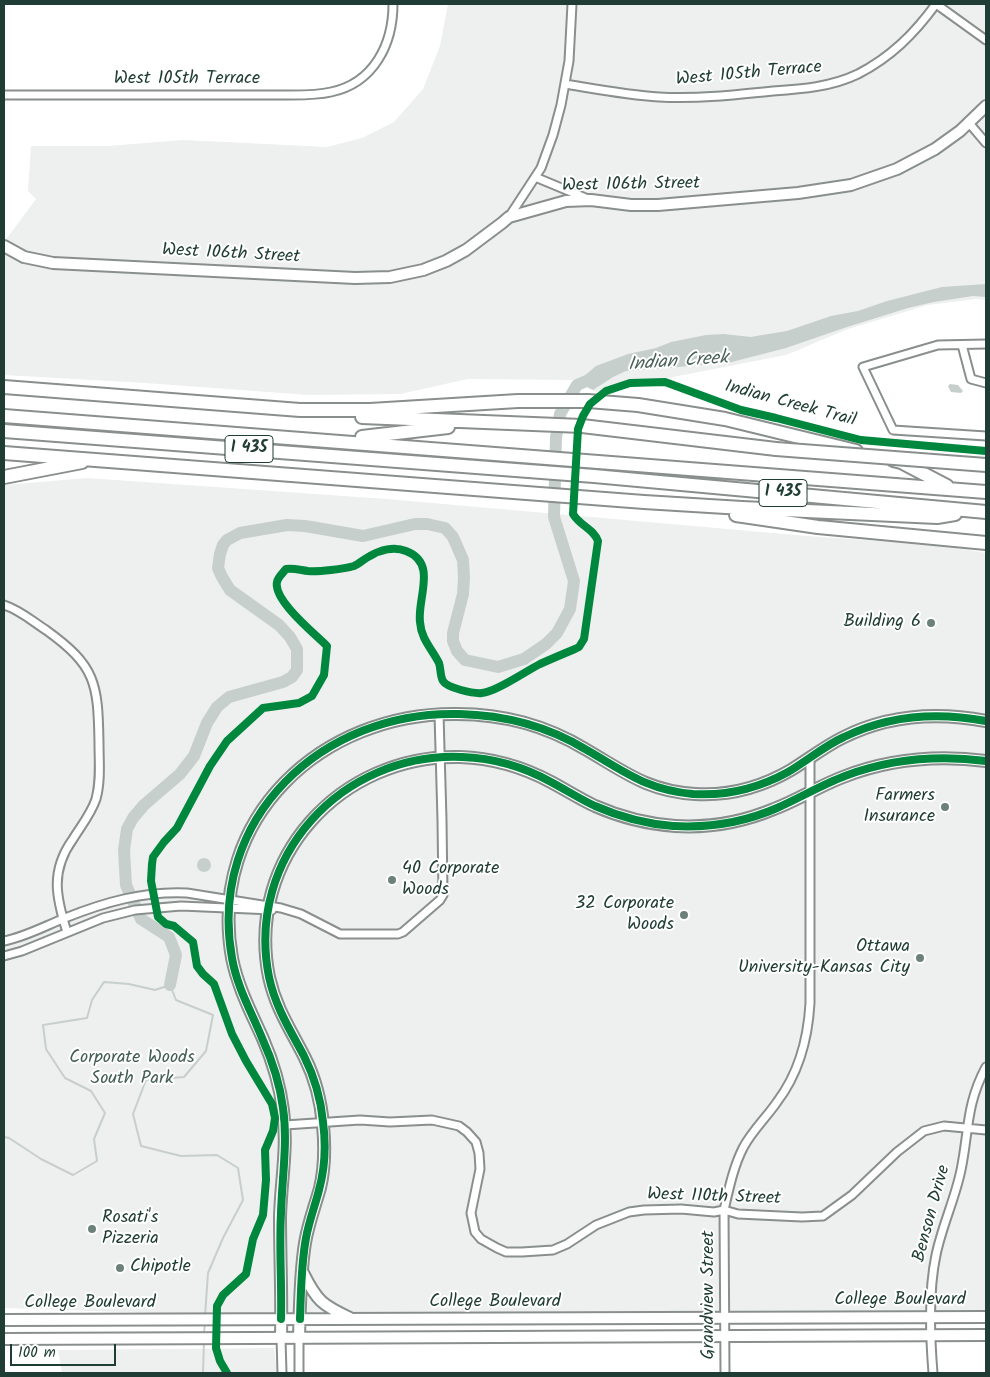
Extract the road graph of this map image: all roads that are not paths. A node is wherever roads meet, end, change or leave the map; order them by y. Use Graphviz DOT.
graph roads {
  1 [pos="393,4"];
  2 [pos="572,4"];
  3 [pos="936,4"];
  4 [pos="986,40"];
  5 [pos="565,84"];
  6 [pos="4,95"];
  7 [pos="986,106"];
  8 [pos="969,123"];
  9 [pos="986,143"];
  10 [pos="535,177"];
  11 [pos="591,200"];
  12 [pos="508,217"];
  13 [pos="4,246"];
  14 [pos="986,344"];
  15 [pos="962,345"];
  16 [pos="986,383"];
  17 [pos="4,387"];
  18 [pos="300,410"];
  19 [pos="4,416"];
  20 [pos="498,424"];
  21 [pos="4,431"];
  22 [pos="986,436"];
  23 [pos="334,441"];
  24 [pos="4,453"];
  25 [pos="97,459"];
  26 [pos="986,465"];
  27 [pos="4,477"];
  28 [pos="954,489"];
  29 [pos="986,492"];
  30 [pos="644,502"];
  31 [pos="972,511"];
  32 [pos="986,512"];
  33 [pos="986,543"];
  34 [pos="4,605"];
  35 [pos="439,714"];
  36 [pos="986,721"];
  37 [pos="440,757"];
  38 [pos="810,758"];
  39 [pos="986,761"];
  40 [pos="810,792"];
  41 [pos="230,904"];
  42 [pos="268,908"];
  43 [pos="62,919"];
  44 [pos="67,932"];
  45 [pos="4,941"];
  46 [pos="4,956"];
  47 [pos="986,1067"];
  48 [pos="323,1122"];
  49 [pos="285,1125"];
  50 [pos="966,1129"];
  51 [pos="986,1130"];
  52 [pos="724,1210"];
  53 [pos="302,1271"];
  54 [pos="725,1318"];
  55 [pos="932,1318"];
  56 [pos="986,1318"];
  57 [pos="281,1319"];
  58 [pos="300,1319"];
  59 [pos="353,1319"];
  60 [pos="4,1320"];
  61 [pos="932,1335"];
  62 [pos="986,1335"];
  63 [pos="725,1336"];
  64 [pos="281,1338"];
  65 [pos="299,1338"];
  66 [pos="4,1339"];
  67 [pos="282,1373"];
  68 [pos="299,1373"];
  69 [pos="726,1373"];
  70 [pos="933,1373"];
  1 -- 6 [label="street, West 105th Terrace"];
  2 -- 5 [label="street"];
  3 -- 4 [label="street"];
  3 -- 5 [label="street, West 105th Terrace"];
  5 -- 10 [label="street"];
  7 -- 8 [label="street, West 106th Street"];
  8 -- 9 [label="street"];
  8 -- 11 [label="street, West 106th Street"];
  10 -- 11 [label="street"];
  10 -- 12 [label="street"];
  11 -- 12 [label="street, West 106th Street"];
  12 -- 13 [label="street, West 106th Street"];
  14 -- 15 [label="street"];
  15 -- 16 [label="street"];
  15 -- 22 [label="street"];
  17 -- 18 [label="highway"];
  18 -- 20 [label="highway"];
  18 -- 28 [label="highway"];
  19 -- 23 [label="highway, I 435"];
  20 -- 23 [label="highway"];
  20 -- 26 [label="highway, bridge"];
  21 -- 31 [label="highway, I 435"];
  23 -- 28 [label="highway, I 435"];
  24 -- 25 [label="highway"];
  25 -- 27 [label="highway"];
  25 -- 30 [label="highway"];
  28 -- 29 [label="highway, I 435"];
  30 -- 31 [label="highway"];
  30 -- 33 [label="highway"];
  31 -- 32 [label="highway, I 435"];
  34 -- 43 [label="street"];
  35 -- 37 [label="street"];
  35 -- 38 [label="street"];
  35 -- 41 [label="street"];
  36 -- 38 [label="street"];
  37 -- 40 [label="street"];
  37 -- 42 [label="street"];
  37 -- 42 [label="street"];
  38 -- 40 [label="street, Grandview Street"];
  39 -- 40 [label="street"];
  40 -- 52 [label="street, Grandview Street"];
  41 -- 42 [label="street"];
  41 -- 43 [label="street"];
  41 -- 44 [label="street"];
  41 -- 49 [label="street"];
  42 -- 48 [label="street"];
  43 -- 44 [label="street"];
  43 -- 45 [label="street"];
  44 -- 46 [label="street"];
  47 -- 50 [label="street, Benson Drive"];
  48 -- 49 [label="street, West 110th Street"];
  48 -- 52 [label="street, West 110th Street"];
  48 -- 53 [label="street"];
  49 -- 57 [label="street"];
  50 -- 51 [label="street, West 110th Street"];
  50 -- 52 [label="street, West 110th Street"];
  50 -- 55 [label="street, Benson Drive"];
  52 -- 54 [label="street, Grandview Street"];
  53 -- 58 [label="street"];
  53 -- 59 [label="street"];
  54 -- 55 [label="street, College Boulevard"];
  54 -- 59 [label="street, College Boulevard"];
  54 -- 63 [label="street, Grandview Street"];
  55 -- 56 [label="street, College Boulevard"];
  55 -- 61 [label="street, Benson Drive"];
  57 -- 58 [label="street, College Boulevard"];
  57 -- 60 [label="street, College Boulevard"];
  57 -- 64 [label="street"];
  58 -- 59 [label="street, College Boulevard"];
  58 -- 65 [label="street"];
  61 -- 62 [label="street, College Boulevard"];
  61 -- 63 [label="street, College Boulevard"];
  61 -- 70 [label="street, Benson Drive"];
  63 -- 65 [label="street, College Boulevard"];
  63 -- 69 [label="street, Grandview Street"];
  64 -- 65 [label="street, College Boulevard"];
  64 -- 66 [label="street, College Boulevard"];
  64 -- 67 [label="street"];
  65 -- 68 [label="street"];
}
